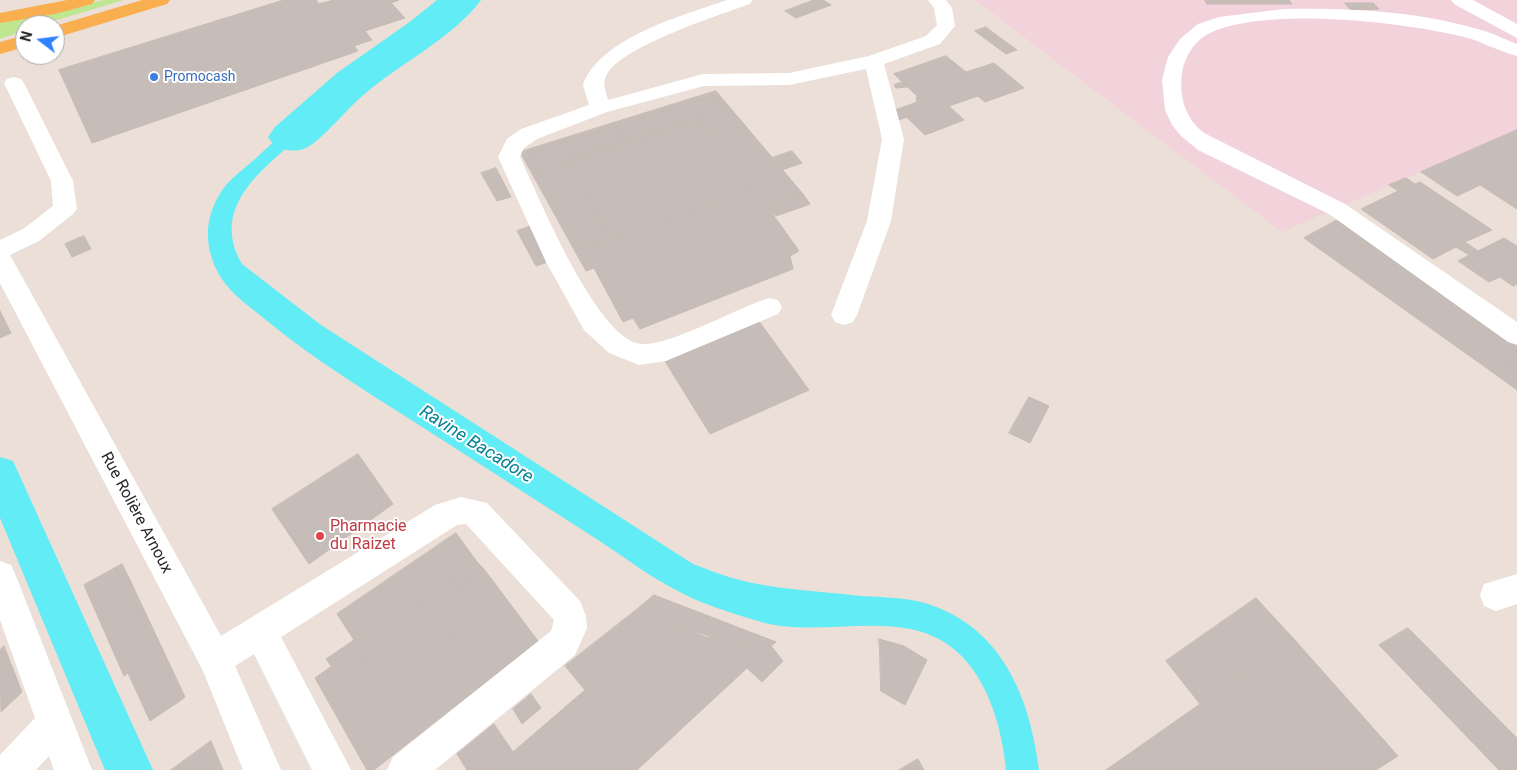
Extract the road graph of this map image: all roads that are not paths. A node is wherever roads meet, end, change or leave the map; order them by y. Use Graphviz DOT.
graph roads {
  1 [pos="86,0"];
  2 [pos="161,0"];
  3 [pos="744,0"];
  4 [pos="937,0"];
  5 [pos="1460,0"];
  6 [pos="0,18"];
  7 [pos="65,29"];
  8 [pos="1517,32"];
  9 [pos="15,44"];
  10 [pos="0,48"];
  11 [pos="1517,50"];
  12 [pos="874,61"];
  13 [pos="14,83"];
  14 [pos="600,108"];
  15 [pos="0,250"];
  16 [pos="0,260"];
  17 [pos="769,307"];
  18 [pos="844,316"];
  19 [pos="1517,335"];
  20 [pos="0,576"];
  21 [pos="261,632"];
  22 [pos="215,660"];
  23 [pos="56,722"];
  24 [pos="11,770"];
  25 [pos="73,770"];
  26 [pos="262,770"];
  27 [pos="332,770"];
  28 [pos="406,770"];
  1 -- 6 [label="main road"];
  2 -- 7 [label="main road"];
  3 -- 14 [label="street"];
  4 -- 12 [label="street"];
  5 -- 8 [label="street"];
  9 -- 10 [label="main road"];
  11 -- 19 [label="street"];
  12 -- 14 [label="street"];
  12 -- 18 [label="street"];
  13 -- 15 [label="street"];
  14 -- 17 [label="street"];
  16 -- 22 [label="street, Rue Rolière Arnoux"];
  20 -- 23 [label="street"];
  21 -- 22 [label="street"];
  21 -- 27 [label="street"];
  21 -- 28 [label="street"];
  22 -- 26 [label="street, Rue Rolière Arnoux"];
  23 -- 24 [label="street"];
  23 -- 25 [label="street"];
}
